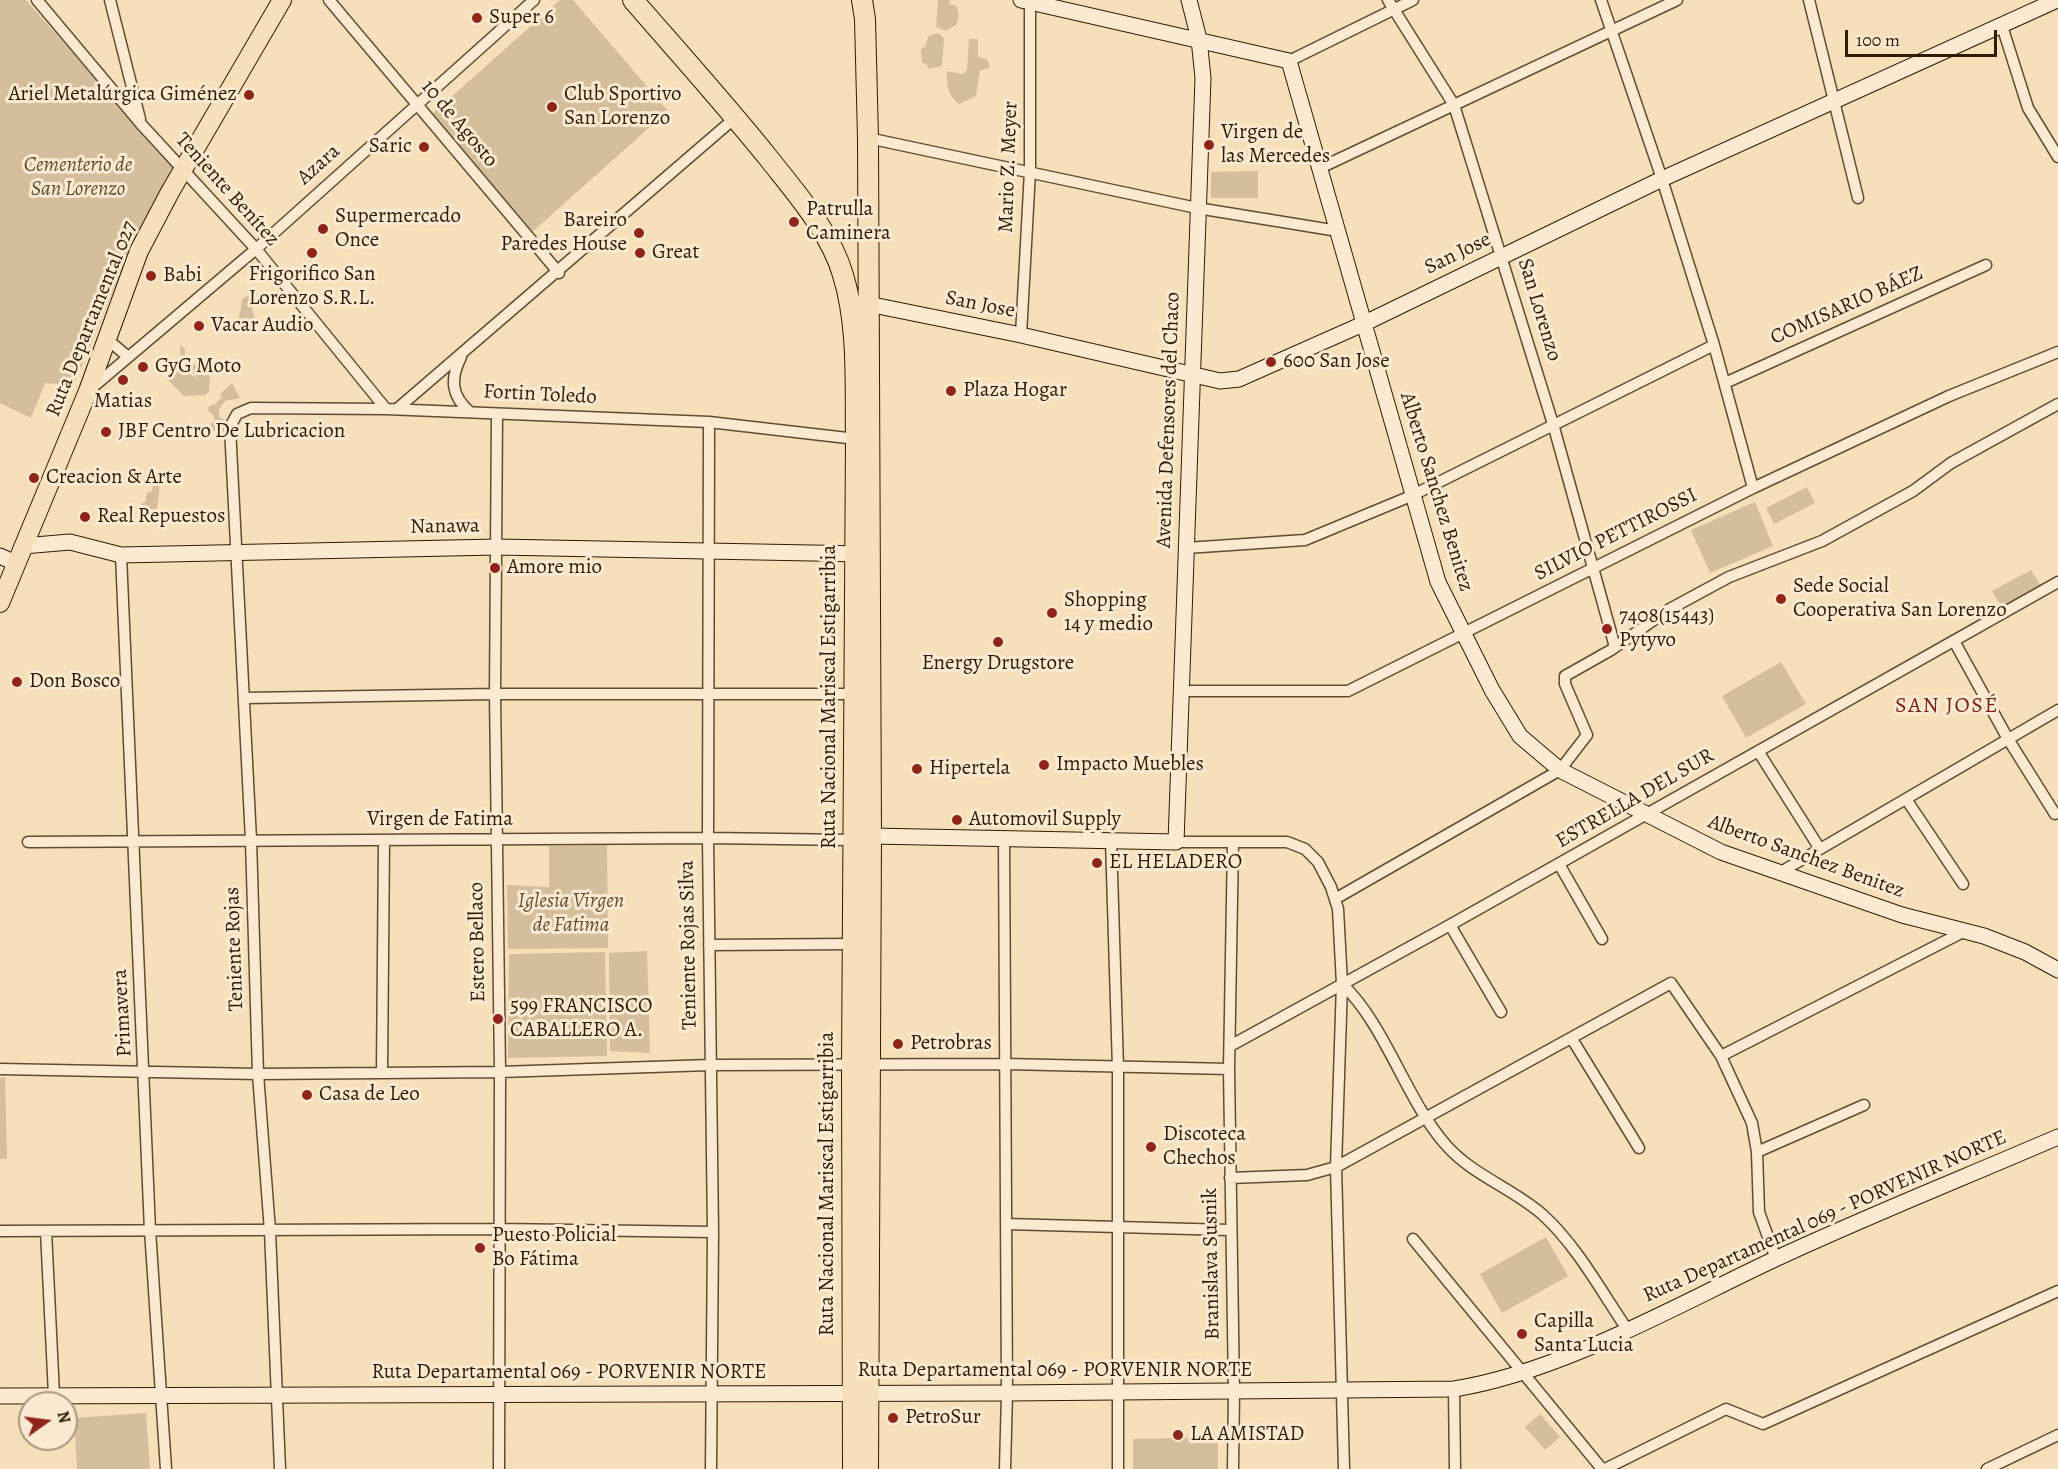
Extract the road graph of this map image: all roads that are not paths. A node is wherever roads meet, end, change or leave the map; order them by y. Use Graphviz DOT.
graph roads {
  1 [pos="36,0"];
  2 [pos="110,0"];
  3 [pos="282,0"];
  4 [pos="329,0"];
  5 [pos="534,0"];
  6 [pos="633,0"];
  7 [pos="1189,0"];
  8 [pos="1388,0"];
  9 [pos="1413,0"];
  10 [pos="1601,0"];
  11 [pos="1677,0"];
  12 [pos="1809,0"];
  13 [pos="2058,0"];
  14 [pos="1027,1"];
  15 [pos="864,6"];
  16 [pos="1396,9"];
  17 [pos="2002,26"];
  18 [pos="1613,30"];
  19 [pos="1199,39"];
  20 [pos="1289,61"];
  21 [pos="1834,101"];
  22 [pos="417,104"];
  23 [pos="1454,105"];
  24 [pos="736,117"];
  25 [pos="141,124"];
  26 [pos="868,138"];
  27 [pos="2058,157"];
  28 [pos="1320,168"];
  29 [pos="1030,171"];
  30 [pos="184,172"];
  31 [pos="1662,179"];
  32 [pos="1858,198"];
  33 [pos="1197,208"];
  34 [pos="1338,231"];
  35 [pos="256,249"];
  36 [pos="867,255"];
  37 [pos="1502,256"];
  38 [pos="839,264"];
  39 [pos="1986,265"];
  40 [pos="559,273"];
  41 [pos="859,305"];
  42 [pos="1363,324"];
  43 [pos="1021,335"];
  44 [pos="107,339"];
  45 [pos="1714,345"];
  46 [pos="2058,352"];
  47 [pos="463,354"];
  48 [pos="127,356"];
  49 [pos="1192,375"];
  50 [pos="1725,383"];
  51 [pos="88,391"];
  52 [pos="2058,404"];
  53 [pos="392,409"];
  54 [pos="470,412"];
  55 [pos="497,414"];
  56 [pos="709,422"];
  57 [pos="1553,424"];
  58 [pos="230,427"];
  59 [pos="856,439"];
  60 [pos="1753,488"];
  61 [pos="1411,496"];
  62 [pos="497,547"];
  63 [pos="1186,548"];
  64 [pos="710,551"];
  65 [pos="237,552"];
  66 [pos="863,554"];
  67 [pos="13,555"];
  68 [pos="121,555"];
  69 [pos="1594,566"];
  70 [pos="2058,582"];
  71 [pos="0,603"];
  72 [pos="1463,634"];
  73 [pos="1954,641"];
  74 [pos="1615,648"];
  75 [pos="1180,691"];
  76 [pos="709,692"];
  77 [pos="854,693"];
  78 [pos="495,694"];
  79 [pos="244,698"];
  80 [pos="2058,710"];
  81 [pos="2008,739"];
  82 [pos="1758,751"];
  83 [pos="1560,770"];
  84 [pos="1906,799"];
  85 [pos="2055,814"];
  86 [pos="1646,815"];
  87 [pos="1004,837"];
  88 [pos="708,838"];
  89 [pos="862,838"];
  90 [pos="251,840"];
  91 [pos="384,840"];
  92 [pos="496,840"];
  93 [pos="1112,840"];
  94 [pos="133,841"];
  95 [pos="28,842"];
  96 [pos="1176,842"];
  97 [pos="1233,843"];
  98 [pos="1820,849"];
  99 [pos="1559,864"];
  100 [pos="1779,873"];
  101 [pos="1963,884"];
  102 [pos="1335,899"];
  103 [pos="1450,925"];
  104 [pos="1965,931"];
  105 [pos="1602,939"];
  106 [pos="852,944"];
  107 [pos="709,945"];
  108 [pos="2058,970"];
  109 [pos="1342,984"];
  110 [pos="1501,1011"];
  111 [pos="1572,1039"];
  112 [pos="1230,1046"];
  113 [pos="1721,1056"];
  114 [pos="1005,1064"];
  115 [pos="710,1065"];
  116 [pos="860,1065"];
  117 [pos="1118,1068"];
  118 [pos="0,1069"];
  119 [pos="1229,1069"];
  120 [pos="145,1070"];
  121 [pos="382,1072"];
  122 [pos="500,1072"];
  123 [pos="258,1074"];
  124 [pos="1864,1105"];
  125 [pos="1427,1119"];
  126 [pos="2058,1137"];
  127 [pos="1639,1148"];
  128 [pos="1757,1152"];
  129 [pos="1336,1167"];
  130 [pos="1230,1178"];
  131 [pos="1006,1224"];
  132 [pos="1118,1226"];
  133 [pos="500,1229"];
  134 [pos="150,1230"];
  135 [pos="1230,1230"];
  136 [pos="0,1231"];
  137 [pos="46,1231"];
  138 [pos="270,1231"];
  139 [pos="713,1232"];
  140 [pos="1413,1239"];
  141 [pos="1776,1259"];
  142 [pos="2058,1291"];
  143 [pos="1627,1329"];
  144 [pos="1524,1373"];
  145 [pos="1454,1389"];
  146 [pos="54,1391"];
  147 [pos="1234,1391"];
  148 [pos="860,1392"];
  149 [pos="1343,1392"];
  150 [pos="500,1393"];
  151 [pos="1118,1393"];
  152 [pos="162,1394"];
  153 [pos="711,1394"];
  154 [pos="1007,1394"];
  155 [pos="78,1395"];
  156 [pos="277,1395"];
  157 [pos="0,1396"];
  158 [pos="18,1396"];
  159 [pos="2058,1435"];
  160 [pos="166,1469"];
  161 [pos="280,1469"];
  162 [pos="499,1469"];
  163 [pos="711,1469"];
  164 [pos="853,1469"];
  165 [pos="868,1469"];
  166 [pos="1005,1469"];
  167 [pos="1118,1469"];
  168 [pos="1233,1469"];
  169 [pos="1344,1469"];
  170 [pos="1455,1469"];
  171 [pos="1603,1469"];
  172 [pos="1987,1469"];
  1 -- 25 [label="street, Teniente Benítez"];
  2 -- 25 [label="street"];
  3 -- 30 [label="main road, Ruta Departamental 027"];
  4 -- 22 [label="street, 10 de Agosto"];
  5 -- 22 [label="street, Azara"];
  6 -- 24 [label="highway, Ruta Nacional Mariscal Estigarribia"];
  7 -- 19 [label="street, Avenida Defensores del Chaco"];
  8 -- 16 [label="street, San Lorenzo"];
  9 -- 16 [label="street"];
  10 -- 18 [label="street"];
  11 -- 18 [label="street"];
  12 -- 21 [label="street"];
  13 -- 17 [label="street, San Jose"];
  14 -- 19 [label="street"];
  14 -- 29 [label="street, Mario Z. Meyer"];
  15 -- 26 [label="highway"];
  16 -- 20 [label="street"];
  16 -- 23 [label="street, San Lorenzo"];
  17 -- 21 [label="street, San Jose"];
  17 -- 27 [label="street"];
  18 -- 23 [label="street"];
  18 -- 31 [label="street"];
  19 -- 20 [label="street"];
  19 -- 33 [label="street, Avenida Defensores del Chaco"];
  20 -- 28 [label="street, Alberto Sanchez Benitez"];
  21 -- 31 [label="street, San Jose"];
  21 -- 32 [label="street"];
  22 -- 35 [label="street, Azara"];
  22 -- 40 [label="street, 10 de Agosto"];
  23 -- 28 [label="street"];
  23 -- 37 [label="street, San Lorenzo"];
  24 -- 38 [label="highway, Ruta Nacional Mariscal Estigarribia"];
  24 -- 40 [label="street"];
  25 -- 30 [label="street, Teniente Benítez"];
  26 -- 29 [label="street"];
  26 -- 36 [label="highway"];
  28 -- 34 [label="street, Alberto Sanchez Benitez"];
  29 -- 33 [label="street"];
  29 -- 43 [label="street, Mario Z. Meyer"];
  30 -- 35 [label="street, Teniente Benítez"];
  30 -- 44 [label="main road, Ruta Departamental 027"];
  31 -- 37 [label="street, San Jose"];
  31 -- 45 [label="street"];
  33 -- 34 [label="street"];
  33 -- 49 [label="street, Avenida Defensores del Chaco"];
  34 -- 42 [label="street, Alberto Sanchez Benitez"];
  35 -- 48 [label="street, Azara"];
  35 -- 53 [label="street, Teniente Benítez"];
  36 -- 38 [label="highway"];
  36 -- 41 [label="highway"];
  37 -- 42 [label="street, San Jose"];
  37 -- 57 [label="street, San Lorenzo"];
  38 -- 41 [label="highway, Ruta Nacional Mariscal Estigarribia"];
  39 -- 50 [label="street, COMISARIO BÁEZ"];
  40 -- 47 [label="street"];
  41 -- 43 [label="street, San Jose"];
  41 -- 59 [label="highway, Ruta Nacional Mariscal Estigarribia"];
  41 -- 66 [label="highway, Ruta Nacional Mariscal Estigarribia"];
  42 -- 49 [label="street, San Jose"];
  42 -- 61 [label="street, Alberto Sanchez Benitez"];
  43 -- 49 [label="street, San Jose"];
  44 -- 48 [label="street"];
  44 -- 51 [label="main road, Ruta Departamental 027"];
  45 -- 50 [label="street"];
  45 -- 57 [label="street"];
  46 -- 60 [label="street, SILVIO PETTIROSSI"];
  47 -- 53 [label="street"];
  47 -- 54 [label="street"];
  48 -- 51 [label="street, Azara"];
  49 -- 63 [label="street, Avenida Defensores del Chaco"];
  50 -- 60 [label="street"];
  51 -- 67 [label="main road, Ruta Departamental 027"];
  52 -- 74 [label="street"];
  53 -- 54 [label="street, Fortin Toledo"];
  53 -- 58 [label="street, Fortin Toledo"];
  54 -- 55 [label="street, Fortin Toledo"];
  55 -- 56 [label="street, Fortin Toledo"];
  55 -- 62 [label="street, Estero Bellaco"];
  56 -- 59 [label="street, Fortin Toledo"];
  56 -- 64 [label="street, Teniente Rojas Silva"];
  57 -- 61 [label="street"];
  57 -- 69 [label="street, San Lorenzo"];
  58 -- 65 [label="street, Teniente Rojas"];
  59 -- 66 [label="highway, Ruta Nacional Mariscal Estigarribia"];
  60 -- 69 [label="street, SILVIO PETTIROSSI"];
  61 -- 63 [label="street"];
  61 -- 72 [label="street, Alberto Sanchez Benitez"];
  62 -- 64 [label="street, Nanawa"];
  62 -- 65 [label="street, Nanawa"];
  62 -- 78 [label="street, Estero Bellaco"];
  63 -- 75 [label="street, Avenida Defensores del Chaco"];
  64 -- 66 [label="street, Nanawa"];
  64 -- 76 [label="street, Teniente Rojas Silva"];
  65 -- 68 [label="street, Nanawa"];
  65 -- 79 [label="street, Teniente Rojas"];
  66 -- 77 [label="highway, Ruta Nacional Mariscal Estigarribia"];
  66 -- 89 [label="highway, Ruta Nacional Mariscal Estigarribia"];
  67 -- 68 [label="street, Nanawa"];
  67 -- 71 [label="main road, Ruta Departamental 027"];
  68 -- 94 [label="street, Primavera"];
  69 -- 72 [label="street, SILVIO PETTIROSSI"];
  69 -- 74 [label="street, San Lorenzo"];
  70 -- 73 [label="street, ESTRELLA DEL SUR"];
  72 -- 75 [label="street, SILVIO PETTIROSSI"];
  72 -- 83 [label="street, Alberto Sanchez Benitez"];
  73 -- 81 [label="street"];
  73 -- 82 [label="street, ESTRELLA DEL SUR"];
  74 -- 83 [label="street"];
  75 -- 96 [label="street, Avenida Defensores del Chaco"];
  76 -- 77 [label="street"];
  76 -- 78 [label="street"];
  76 -- 88 [label="street, Teniente Rojas Silva"];
  77 -- 89 [label="highway, Ruta Nacional Mariscal Estigarribia"];
  78 -- 79 [label="street"];
  78 -- 92 [label="street, Estero Bellaco"];
  79 -- 90 [label="street, Teniente Rojas"];
  80 -- 81 [label="street"];
  81 -- 84 [label="street"];
  81 -- 85 [label="street"];
  82 -- 86 [label="street, ESTRELLA DEL SUR"];
  82 -- 98 [label="street"];
  83 -- 86 [label="street, Alberto Sanchez Benitez"];
  83 -- 102 [label="street"];
  84 -- 98 [label="street"];
  84 -- 101 [label="street"];
  86 -- 99 [label="street, ESTRELLA DEL SUR"];
  86 -- 100 [label="street, Alberto Sanchez Benitez"];
  87 -- 89 [label="street"];
  87 -- 93 [label="street"];
  87 -- 114 [label="street"];
  88 -- 89 [label="street, Virgen de Fatima"];
  88 -- 92 [label="street, Virgen de Fatima"];
  88 -- 107 [label="street, Teniente Rojas Silva"];
  89 -- 106 [label="highway, Ruta Nacional Mariscal Estigarribia"];
  89 -- 116 [label="highway, Ruta Nacional Mariscal Estigarribia"];
  90 -- 91 [label="street, Virgen de Fatima"];
  90 -- 94 [label="street, Virgen de Fatima"];
  90 -- 123 [label="street, Teniente Rojas"];
  91 -- 92 [label="street, Virgen de Fatima"];
  91 -- 121 [label="street"];
  92 -- 122 [label="street, Estero Bellaco"];
  93 -- 96 [label="street"];
  93 -- 117 [label="street"];
  94 -- 95 [label="street, Virgen de Fatima"];
  94 -- 120 [label="street, Primavera"];
  96 -- 97 [label="street"];
  97 -- 102 [label="street"];
  97 -- 112 [label="street, Branislava Susnik"];
  98 -- 100 [label="street"];
  99 -- 103 [label="street, ESTRELLA DEL SUR"];
  99 -- 105 [label="street"];
  100 -- 104 [label="street, Alberto Sanchez Benitez"];
  102 -- 109 [label="street"];
  103 -- 109 [label="street, ESTRELLA DEL SUR"];
  103 -- 110 [label="street"];
  104 -- 108 [label="street, Alberto Sanchez Benitez"];
  104 -- 113 [label="street"];
  106 -- 107 [label="street"];
  106 -- 116 [label="highway, Ruta Nacional Mariscal Estigarribia"];
  107 -- 115 [label="street, Teniente Rojas Silva"];
  109 -- 112 [label="street, ESTRELLA DEL SUR"];
  109 -- 125 [label="street"];
  109 -- 129 [label="street"];
  111 -- 113 [label="street"];
  111 -- 125 [label="street"];
  111 -- 127 [label="street"];
  112 -- 119 [label="street, Branislava Susnik"];
  113 -- 128 [label="street"];
  114 -- 116 [label="street"];
  114 -- 117 [label="street"];
  114 -- 131 [label="street"];
  115 -- 116 [label="street"];
  115 -- 122 [label="street"];
  115 -- 139 [label="street, Teniente Rojas Silva"];
  116 -- 148 [label="highway, Ruta Nacional Mariscal Estigarribia"];
  117 -- 119 [label="street"];
  117 -- 132 [label="street"];
  118 -- 120 [label="street"];
  119 -- 130 [label="street, Branislava Susnik"];
  120 -- 123 [label="street"];
  120 -- 134 [label="street, Primavera"];
  121 -- 122 [label="street"];
  121 -- 123 [label="street"];
  122 -- 133 [label="street, Estero Bellaco"];
  123 -- 138 [label="street, Teniente Rojas"];
  124 -- 128 [label="street"];
  125 -- 129 [label="street"];
  125 -- 143 [label="street"];
  126 -- 141 [label="street, Ruta Departamental 069 - PORVENIR NORTE"];
  128 -- 141 [label="street"];
  129 -- 130 [label="street"];
  129 -- 149 [label="street"];
  130 -- 135 [label="street, Branislava Susnik"];
  131 -- 132 [label="street"];
  131 -- 154 [label="street"];
  132 -- 135 [label="street"];
  132 -- 151 [label="street"];
  133 -- 138 [label="street"];
  133 -- 139 [label="street"];
  133 -- 150 [label="street, Estero Bellaco"];
  134 -- 137 [label="street"];
  134 -- 138 [label="street"];
  134 -- 152 [label="street, Primavera"];
  135 -- 147 [label="street, Branislava Susnik"];
  136 -- 137 [label="street"];
  137 -- 146 [label="street"];
  138 -- 156 [label="street, Teniente Rojas"];
  139 -- 153 [label="street, Teniente Rojas Silva"];
  140 -- 144 [label="street"];
  141 -- 143 [label="street, Ruta Departamental 069 - PORVENIR NORTE"];
  142 -- 171 [label="street"];
  143 -- 144 [label="street, Ruta Departamental 069 - PORVENIR NORTE"];
  144 -- 145 [label="street, Ruta Departamental 069 - PORVENIR NORTE"];
  144 -- 171 [label="street"];
  145 -- 149 [label="street, Ruta Departamental 069 - PORVENIR NORTE"];
  145 -- 170 [label="street"];
  147 -- 149 [label="street, Ruta Departamental 069 - PORVENIR NORTE"];
  147 -- 151 [label="street, Ruta Departamental 069 - PORVENIR NORTE"];
  147 -- 168 [label="street, Branislava Susnik"];
  148 -- 153 [label="street, Ruta Departamental 069 - PORVENIR NORTE"];
  148 -- 154 [label="street, Ruta Departamental 069 - PORVENIR NORTE"];
  148 -- 164 [label="highway, Ruta Nacional Mariscal Estigarribia"];
  148 -- 165 [label="highway, Ruta Nacional Mariscal Estigarribia"];
  149 -- 169 [label="street"];
  150 -- 153 [label="street, Ruta Departamental 069 - PORVENIR NORTE"];
  150 -- 156 [label="street, Ruta Departamental 069 - PORVENIR NORTE"];
  150 -- 162 [label="street, Estero Bellaco"];
  151 -- 154 [label="street, Ruta Departamental 069 - PORVENIR NORTE"];
  151 -- 167 [label="street"];
  152 -- 155 [label="street, Ruta Departamental 069 - PORVENIR NORTE"];
  152 -- 156 [label="street, Ruta Departamental 069 - PORVENIR NORTE"];
  152 -- 160 [label="street, Primavera"];
  153 -- 163 [label="street, Teniente Rojas Silva"];
  154 -- 166 [label="street"];
  156 -- 161 [label="street, Teniente Rojas"];
  157 -- 158 [label="street, Ruta Departamental 069 - PORVENIR NORTE"];
  159 -- 172 [label="street"];
}
